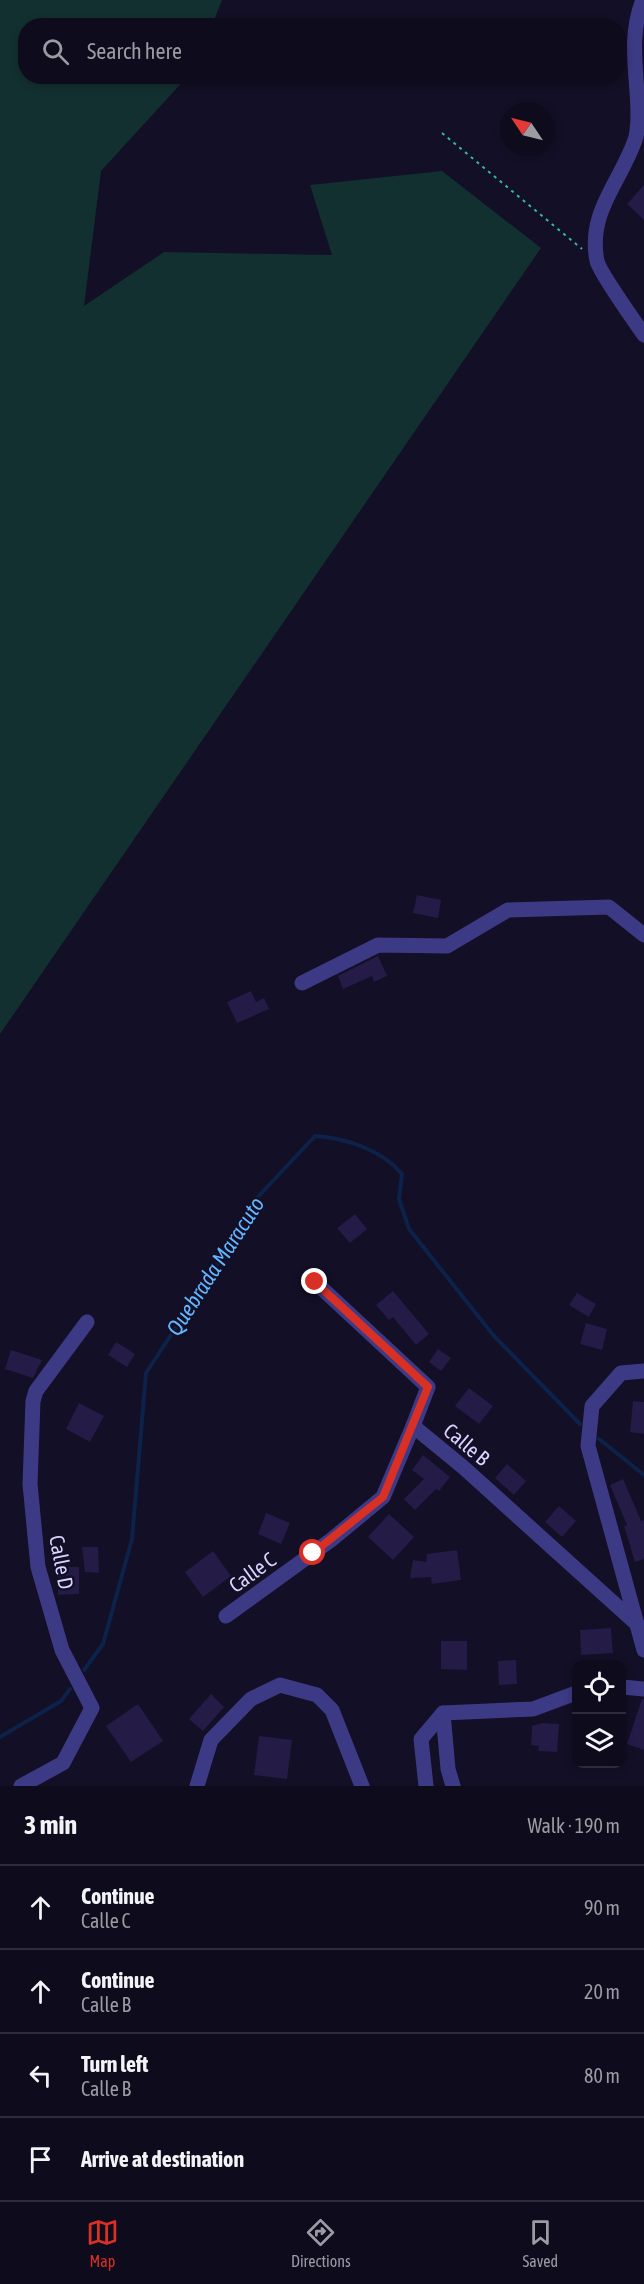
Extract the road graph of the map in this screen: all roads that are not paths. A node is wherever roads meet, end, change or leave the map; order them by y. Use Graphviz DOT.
graph roads {
  1 [pos="643,0"];
  2 [pos="644,335"];
  3 [pos="644,934"];
  4 [pos="302,983"];
  5 [pos="315,1282"];
  6 [pos="87,1322"];
  7 [pos="644,1371"];
  8 [pos="413,1426"];
  9 [pos="226,1616"];
  10 [pos="638,1625"];
  11 [pos="644,1650"];
  12 [pos="626,1687"];
  13 [pos="644,1689"];
  14 [pos="572,1694"];
  15 [pos="443,1713"];
  16 [pos="21,1786"];
  17 [pos="197,1786"];
  18 [pos="362,1786"];
  19 [pos="426,1786"];
  20 [pos="453,1786"];
  1 -- 2 [label="street"];
  3 -- 4 [label="street"];
  5 -- 8 [label="street, Calle B"];
  6 -- 16 [label="street, Calle D"];
  7 -- 10 [label="street"];
  8 -- 9 [label="street, Calle C"];
  8 -- 10 [label="street, Calle B"];
  10 -- 11 [label="street"];
  12 -- 13 [label="street"];
  14 -- 15 [label="street"];
  15 -- 19 [label="street"];
  15 -- 20 [label="street"];
  17 -- 18 [label="street"];
}
